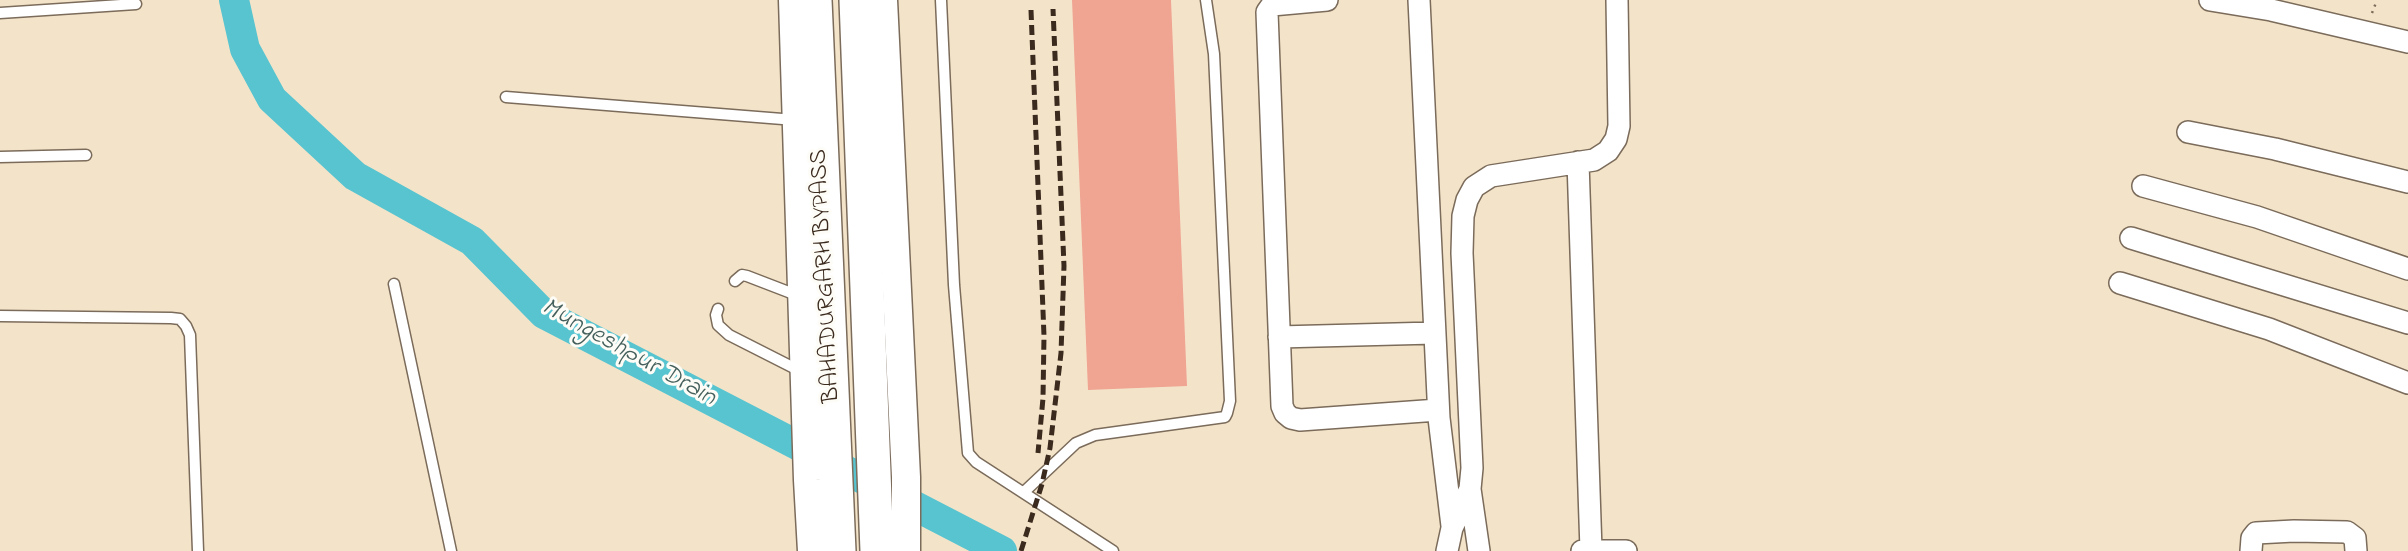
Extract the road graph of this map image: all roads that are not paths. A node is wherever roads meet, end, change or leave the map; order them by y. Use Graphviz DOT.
graph roads {
  1 [pos="793,0"];
  2 [pos="816,0"];
  3 [pos="856,0"];
  4 [pos="883,0"];
  5 [pos="941,0"];
  6 [pos="1206,0"];
  7 [pos="1327,0"];
  8 [pos="1419,0"];
  9 [pos="1617,0"];
  10 [pos="2210,0"];
  11 [pos="136,4"];
  12 [pos="0,13"];
  13 [pos="2408,42"];
  14 [pos="506,97"];
  15 [pos="797,120"];
  16 [pos="2188,132"];
  17 [pos="86,155"];
  18 [pos="0,157"];
  19 [pos="1578,162"];
  20 [pos="2408,182"];
  21 [pos="2143,187"];
  22 [pos="2131,238"];
  23 [pos="2408,269"];
  24 [pos="734,281"];
  25 [pos="2120,283"];
  26 [pos="394,284"];
  27 [pos="803,297"];
  28 [pos="718,309"];
  29 [pos="0,316"];
  30 [pos="2408,323"];
  31 [pos="1434,333"];
  32 [pos="1279,337"];
  33 [pos="805,374"];
  34 [pos="2408,383"];
  35 [pos="1438,410"];
  36 [pos="820,426"];
  37 [pos="1469,489"];
  38 [pos="1024,492"];
  39 [pos="1452,528"];
  40 [pos="891,543"];
  41 [pos="1586,550"];
  42 [pos="198,551"];
  43 [pos="451,551"];
  44 [pos="812,551"];
  45 [pos="839,551"];
  46 [pos="1113,551"];
  47 [pos="1447,551"];
  48 [pos="1479,551"];
  49 [pos="1626,551"];
  50 [pos="2252,551"];
  51 [pos="2356,551"];
  1 -- 15 [label="main road"];
  2 -- 36 [label="highway, BAHADURGARH BYPASS"];
  3 -- 40 [label="highway, BAHADURGARH BYPASS"];
  4 -- 40 [label="main road"];
  5 -- 38 [label="lane"];
  6 -- 38 [label="lane"];
  7 -- 32 [label="street"];
  8 -- 31 [label="street"];
  9 -- 19 [label="street"];
  10 -- 13 [label="street"];
  11 -- 12 [label="lane"];
  14 -- 15 [label="lane"];
  15 -- 27 [label="main road"];
  16 -- 20 [label="street"];
  17 -- 18 [label="lane"];
  19 -- 37 [label="street"];
  19 -- 41 [label="street"];
  21 -- 23 [label="street"];
  22 -- 30 [label="street"];
  24 -- 27 [label="lane"];
  25 -- 34 [label="street"];
  26 -- 43 [label="lane"];
  27 -- 33 [label="main road"];
  28 -- 33 [label="lane"];
  29 -- 42 [label="lane"];
  31 -- 32 [label="street"];
  31 -- 35 [label="street"];
  32 -- 35 [label="street"];
  33 -- 36 [label="main road"];
  35 -- 39 [label="street"];
  36 -- 44 [label="main road"];
  36 -- 45 [label="highway, BAHADURGARH BYPASS"];
  37 -- 39 [label="street"];
  37 -- 48 [label="street"];
  38 -- 46 [label="lane"];
  39 -- 47 [label="street"];
  41 -- 49 [label="street"];
  50 -- 51 [label="street"];
}
